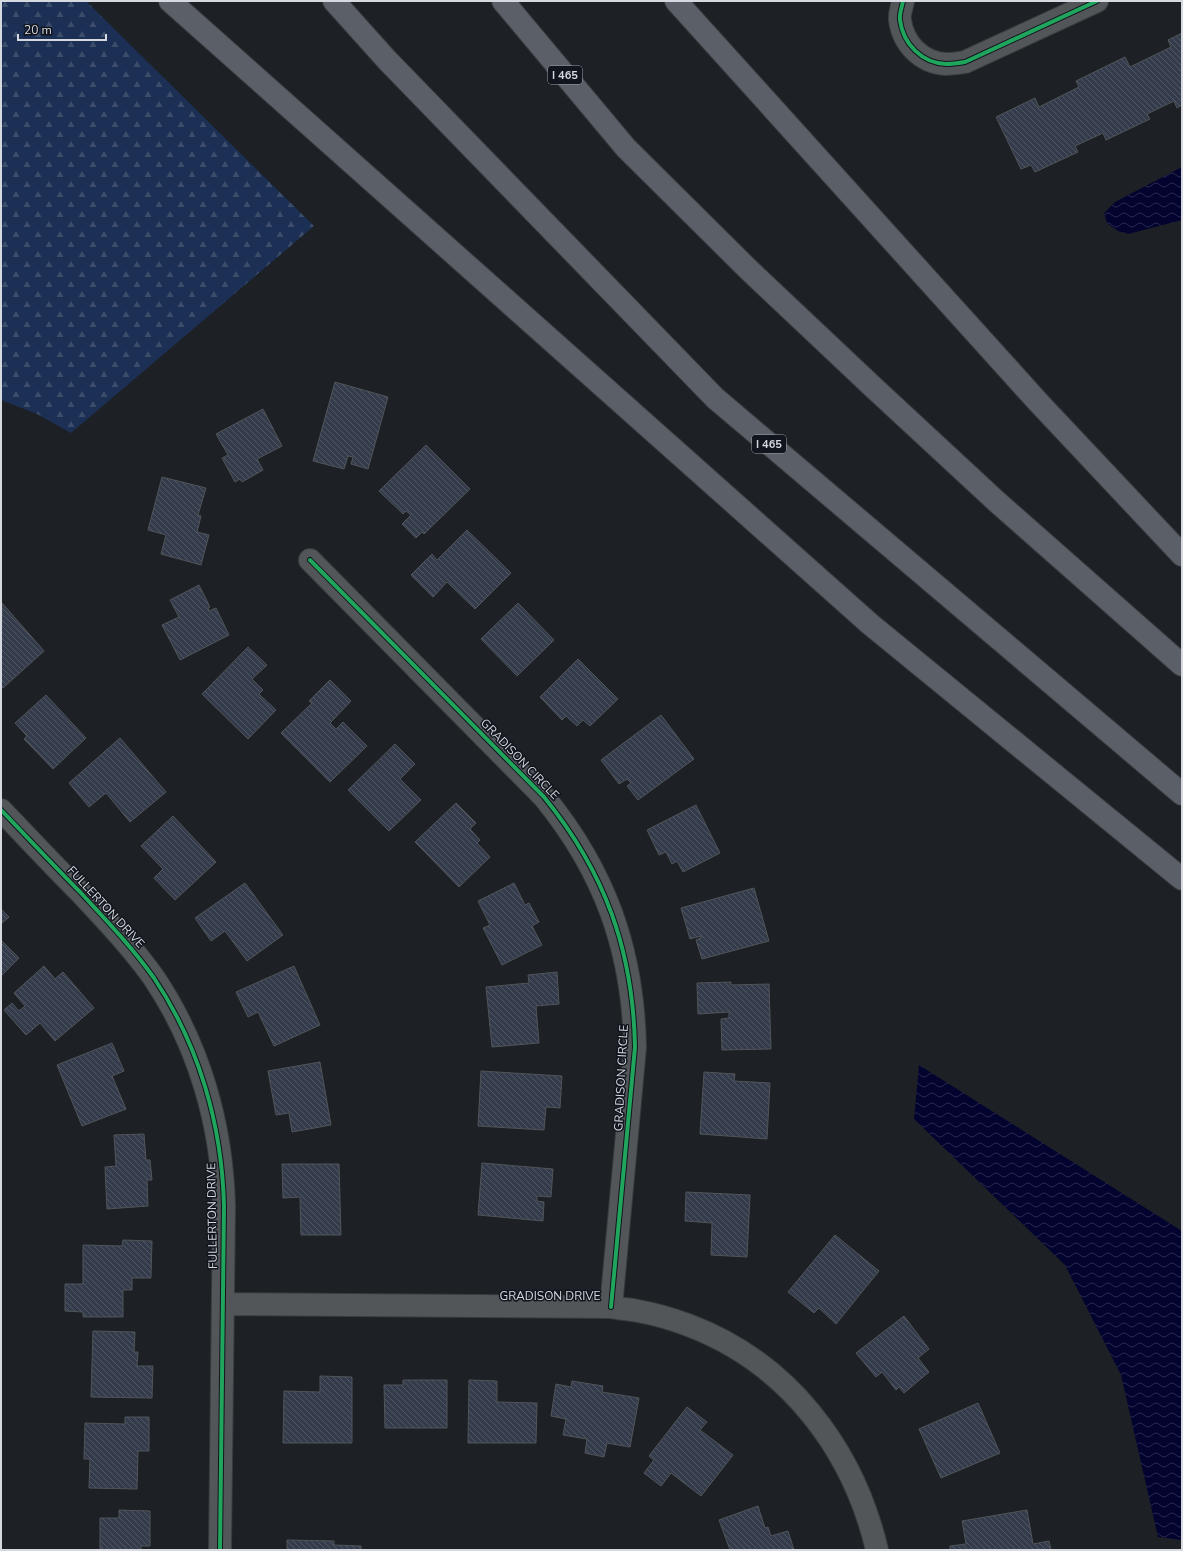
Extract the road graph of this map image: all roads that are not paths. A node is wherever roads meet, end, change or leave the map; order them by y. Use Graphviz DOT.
graph roads {
  1 [pos="170,1"];
  2 [pos="334,1"];
  3 [pos="503,1"];
  4 [pos="676,1"];
  5 [pos="903,1"];
  6 [pos="1097,1"];
  7 [pos="1182,555"];
  8 [pos="310,560"];
  9 [pos="1182,665"];
  10 [pos="1182,794"];
  11 [pos="1,810"];
  12 [pos="1182,879"];
  13 [pos="224,1304"];
  14 [pos="611,1307"];
  15 [pos="220,1550"];
  16 [pos="877,1550"];
  1 -- 12 [label="highway"];
  2 -- 10 [label="highway, I 465"];
  3 -- 9 [label="highway, I 465"];
  4 -- 7 [label="highway"];
  5 -- 6 [label="street"];
  8 -- 14 [label="street, GRADISON CIRCLE"];
  11 -- 13 [label="street, FULLERTON DRIVE"];
  13 -- 14 [label="street, GRADISON DRIVE"];
  13 -- 15 [label="street, FULLERTON DRIVE"];
  14 -- 16 [label="street, GRADISON DRIVE"];
}
